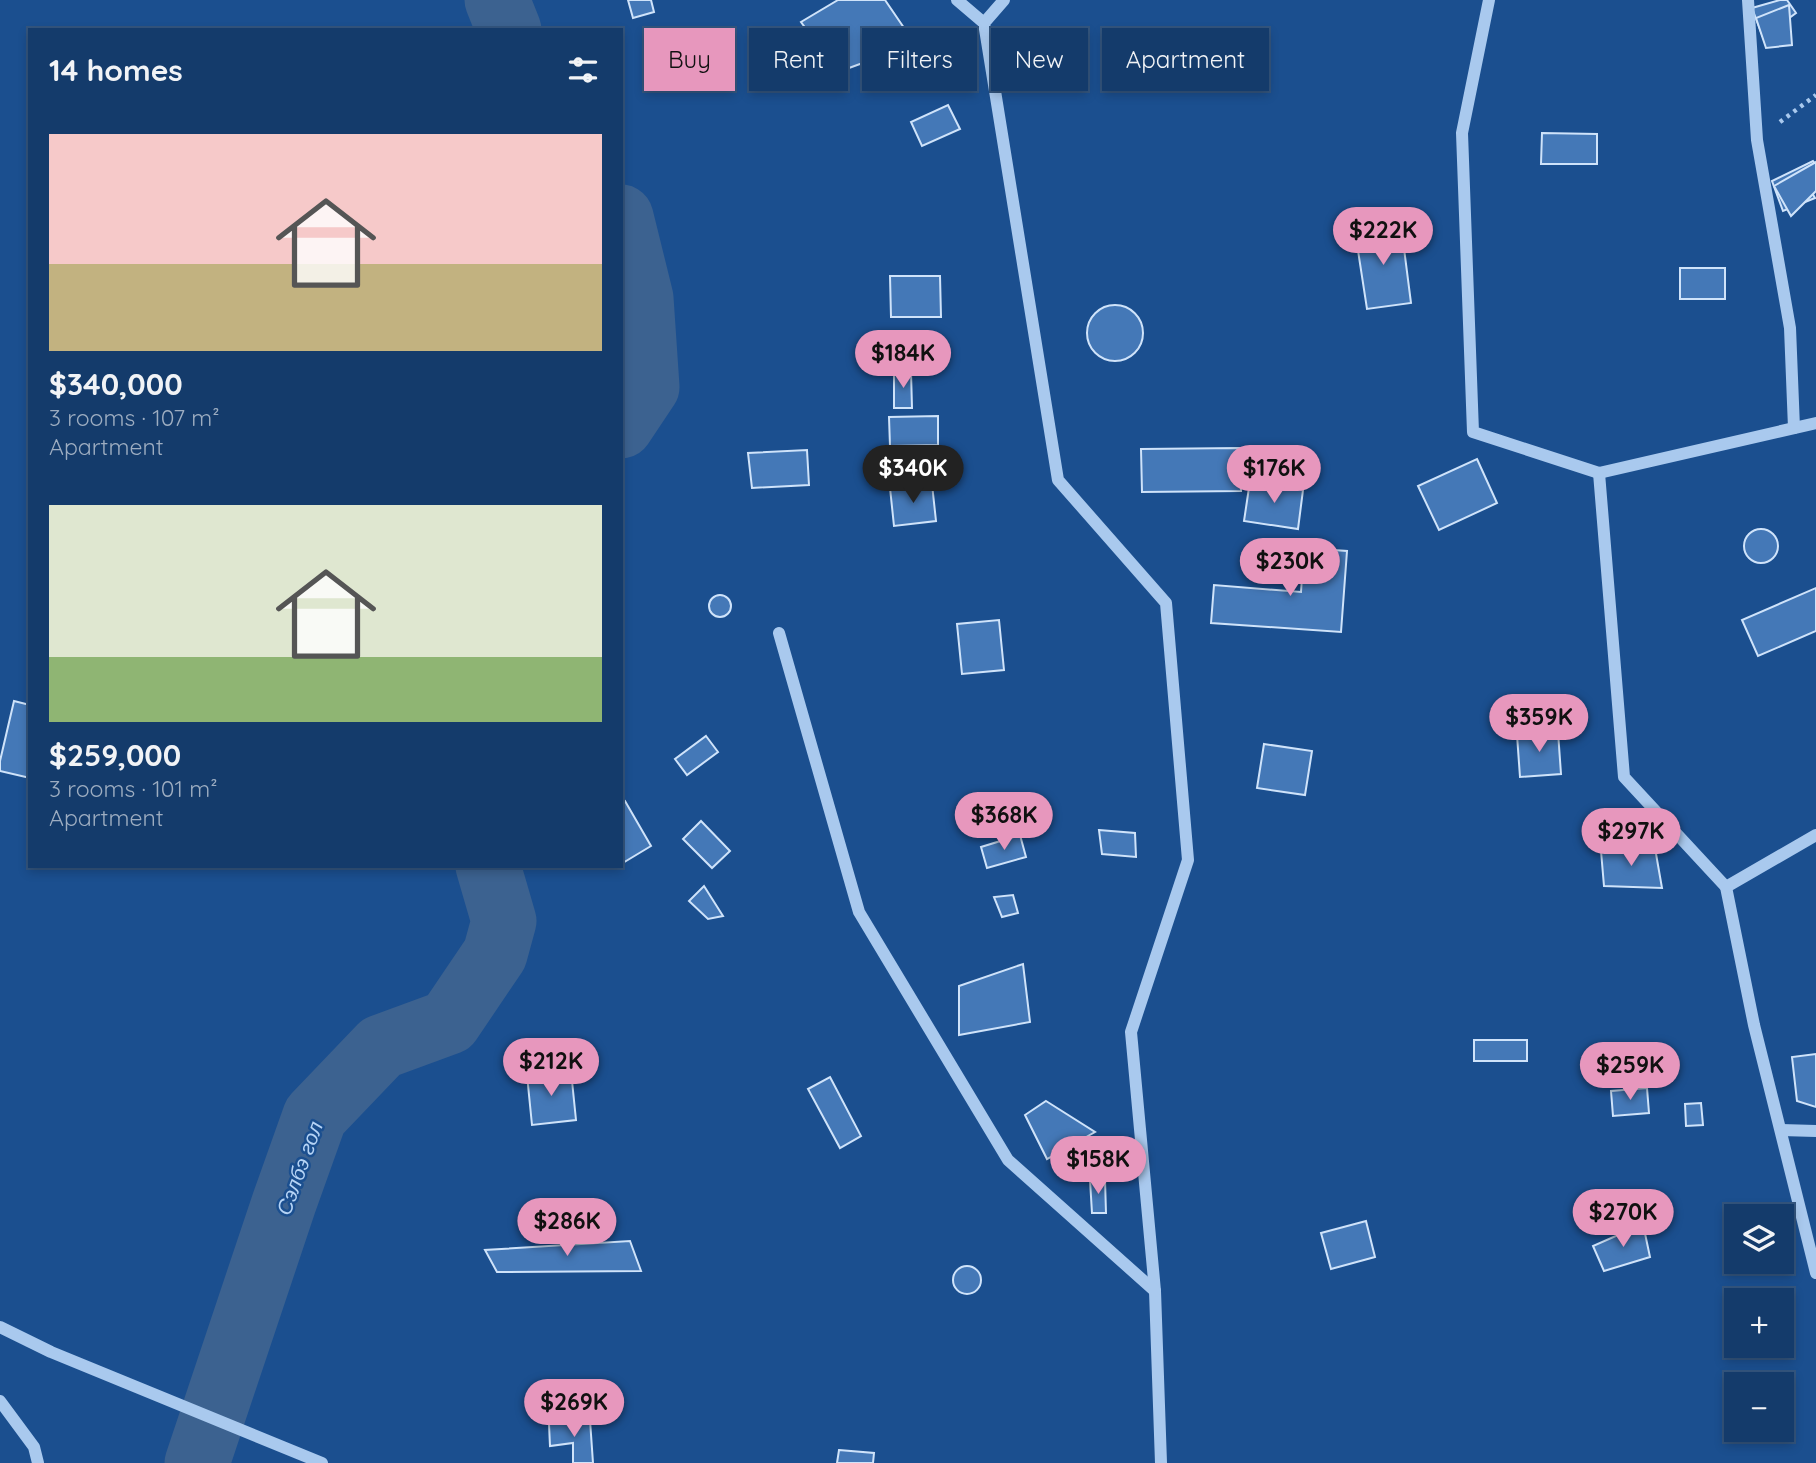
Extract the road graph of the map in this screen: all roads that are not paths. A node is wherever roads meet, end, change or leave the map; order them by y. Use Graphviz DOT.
graph roads {
  1 [pos="957,0"];
  2 [pos="1004,0"];
  3 [pos="1489,0"];
  4 [pos="1748,0"];
  5 [pos="984,23"];
  6 [pos="1816,423"];
  7 [pos="1794,428"];
  8 [pos="1599,473"];
  9 [pos="779,633"];
  10 [pos="1816,835"];
  11 [pos="1727,887"];
  12 [pos="1780,1130"];
  13 [pos="1816,1130"];
  14 [pos="1816,1273"];
  15 [pos="1155,1291"];
  16 [pos="0,1327"];
  17 [pos="0,1401"];
  18 [pos="38,1463"];
  19 [pos="322,1463"];
  20 [pos="1161,1463"];
  1 -- 5 [label="street"];
  2 -- 5 [label="street"];
  3 -- 8 [label="street"];
  4 -- 7 [label="street"];
  5 -- 15 [label="street"];
  6 -- 7 [label="street"];
  7 -- 8 [label="street"];
  8 -- 11 [label="street"];
  9 -- 15 [label="street"];
  10 -- 11 [label="street"];
  11 -- 12 [label="street"];
  12 -- 13 [label="street"];
  12 -- 14 [label="street"];
  15 -- 20 [label="street"];
  16 -- 19 [label="street"];
  17 -- 18 [label="street"];
}
